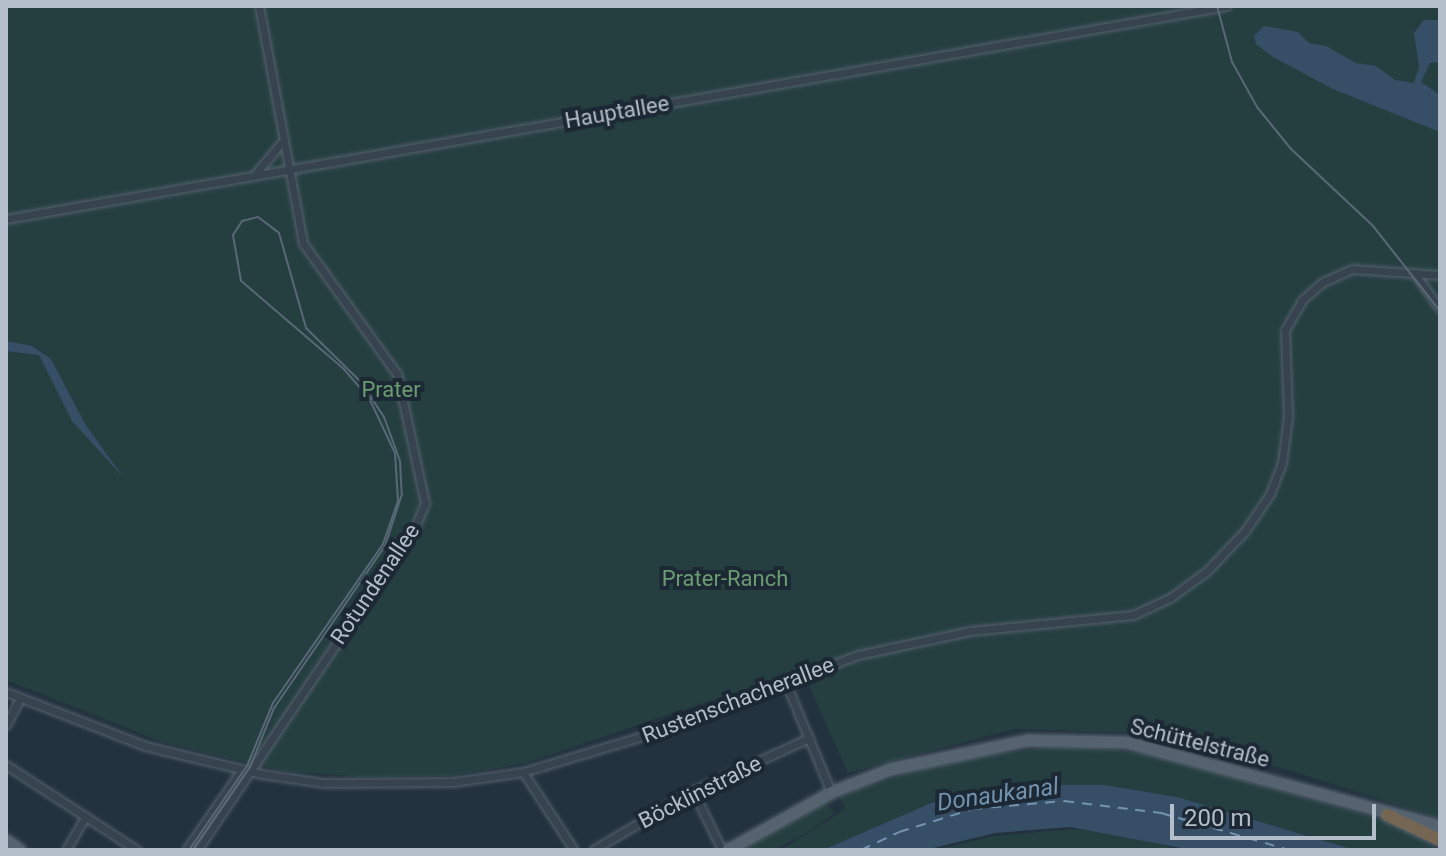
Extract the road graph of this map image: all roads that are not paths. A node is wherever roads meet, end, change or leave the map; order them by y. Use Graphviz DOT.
graph roads {
  1 [pos="259,6"];
  2 [pos="1227,6"];
  3 [pos="282,141"];
  4 [pos="287,170"];
  5 [pos="253,176"];
  6 [pos="6,219"];
  7 [pos="1414,273"];
  8 [pos="1440,275"];
  9 [pos="1440,309"];
  10 [pos="785,681"];
  11 [pos="6,692"];
  12 [pos="20,699"];
  13 [pos="6,725"];
  14 [pos="809,738"];
  15 [pos="6,765"];
  16 [pos="242,769"];
  17 [pos="252,771"];
  18 [pos="523,772"];
  19 [pos="693,791"];
  20 [pos="831,792"];
  21 [pos="1387,815"];
  22 [pos="86,816"];
  23 [pos="1439,835"];
  24 [pos="6,840"];
  25 [pos="20,850"];
  26 [pos="66,850"];
  27 [pos="137,850"];
  28 [pos="186,850"];
  29 [pos="197,850"];
  30 [pos="574,850"];
  31 [pos="593,850"];
  32 [pos="724,850"];
  1 -- 3 [label="street, Rotundenallee"];
  2 -- 4 [label="street, Hauptallee"];
  3 -- 4 [label="street, Rotundenallee"];
  3 -- 5 [label="street"];
  4 -- 5 [label="street, Hauptallee"];
  4 -- 17 [label="street, Rotundenallee"];
  5 -- 6 [label="street, Hauptallee"];
  7 -- 8 [label="street"];
  7 -- 9 [label="street"];
  7 -- 10 [label="street, Rustenschacherallee"];
  10 -- 14 [label="street"];
  10 -- 18 [label="street, Rustenschacherallee"];
  11 -- 12 [label="street, Rustenschacherallee"];
  12 -- 13 [label="street"];
  12 -- 16 [label="street, Rustenschacherallee"];
  14 -- 19 [label="street, Böcklinstraße"];
  14 -- 20 [label="street"];
  15 -- 22 [label="street"];
  16 -- 17 [label="street, Rustenschacherallee"];
  16 -- 28 [label="street"];
  17 -- 18 [label="street, Rustenschacherallee"];
  17 -- 29 [label="street, Rotundenallee"];
  18 -- 30 [label="street"];
  19 -- 31 [label="street, Böcklinstraße"];
  19 -- 32 [label="street"];
  20 -- 21 [label="main road, Schüttelstraße"];
  20 -- 32 [label="main road, Schüttelstraße"];
  21 -- 23 [label="highway"];
  22 -- 26 [label="street"];
  22 -- 27 [label="street"];
  24 -- 25 [label="main road"];
}
